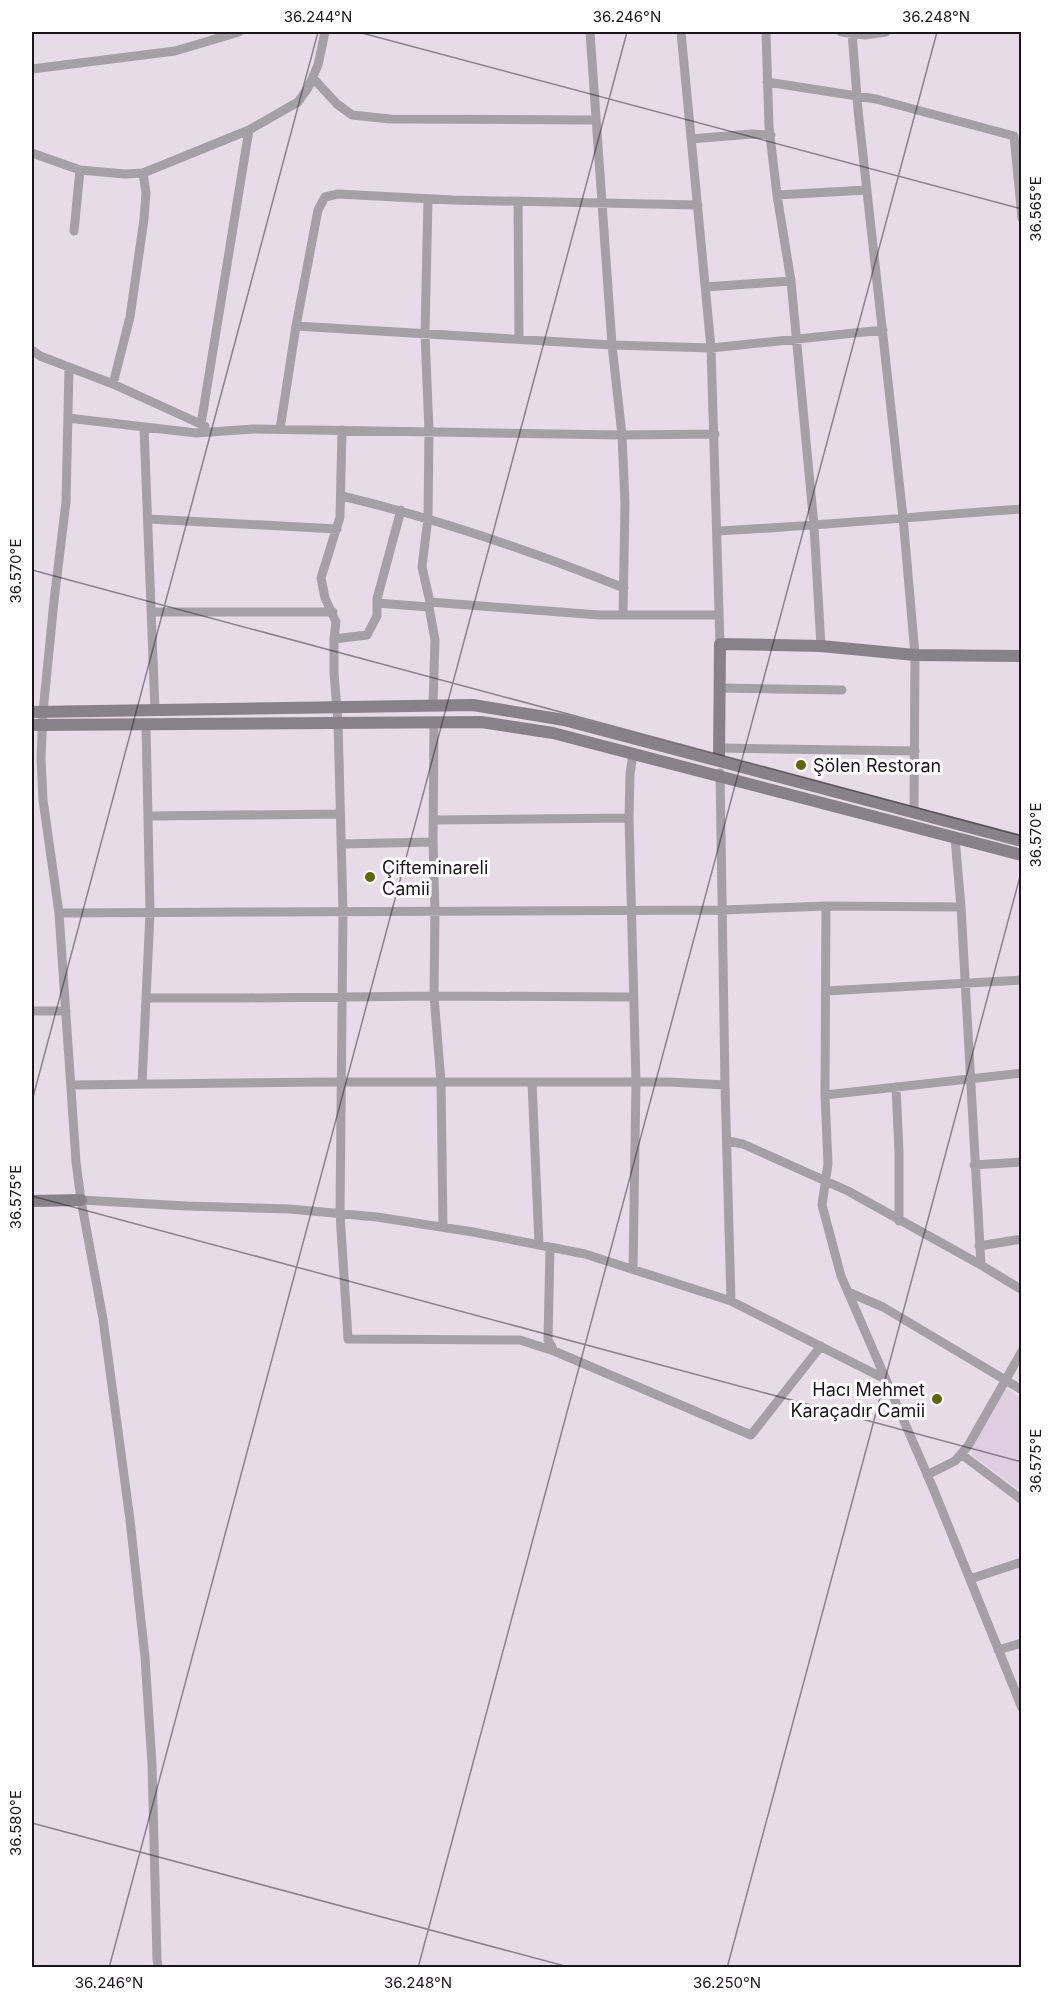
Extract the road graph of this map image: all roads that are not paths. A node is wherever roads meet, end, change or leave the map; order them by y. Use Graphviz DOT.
graph roads {
  1 [pos="239,32"];
  2 [pos="325,32"];
  3 [pos="590,32"];
  4 [pos="681,32"];
  5 [pos="766,32"];
  6 [pos="841,32"];
  7 [pos="852,32"];
  8 [pos="886,32"];
  9 [pos="32,69"];
  10 [pos="313,78"];
  11 [pos="767,82"];
  12 [pos="857,96"];
  13 [pos="596,120"];
  14 [pos="249,130"];
  15 [pos="771,135"];
  16 [pos="1018,137"];
  17 [pos="691,139"];
  18 [pos="32,153"];
  19 [pos="80,170"];
  20 [pos="143,173"];
  21 [pos="867,190"];
  22 [pos="777,195"];
  23 [pos="428,199"];
  24 [pos="518,201"];
  25 [pos="602,202"];
  26 [pos="698,205"];
  27 [pos="1022,218"];
  28 [pos="74,231"];
  29 [pos="791,281"];
  30 [pos="705,287"];
  31 [pos="296,326"];
  32 [pos="882,330"];
  33 [pos="425,334"];
  34 [pos="519,339"];
  35 [pos="795,339"];
  36 [pos="612,345"];
  37 [pos="711,348"];
  38 [pos="32,350"];
  39 [pos="69,368"];
  40 [pos="113,384"];
  41 [pos="68,418"];
  42 [pos="201,424"];
  43 [pos="144,428"];
  44 [pos="280,429"];
  45 [pos="342,430"];
  46 [pos="429,431"];
  47 [pos="210,433"];
  48 [pos="715,434"];
  49 [pos="622,435"];
  50 [pos="342,496"];
  51 [pos="1022,509"];
  52 [pos="401,510"];
  53 [pos="903,517"];
  54 [pos="428,518"];
  55 [pos="148,519"];
  56 [pos="814,526"];
  57 [pos="338,529"];
  58 [pos="717,531"];
  59 [pos="624,588"];
  60 [pos="377,603"];
  61 [pos="430,604"];
  62 [pos="151,612"];
  63 [pos="333,612"];
  64 [pos="623,615"];
  65 [pos="719,615"];
  66 [pos="334,639"];
  67 [pos="720,644"];
  68 [pos="821,646"];
  69 [pos="915,655"];
  70 [pos="1022,656"];
  71 [pos="721,688"];
  72 [pos="842,690"];
  73 [pos="433,705"];
  74 [pos="335,708"];
  75 [pos="154,710"];
  76 [pos="37,718"];
  77 [pos="338,722"];
  78 [pos="434,723"];
  79 [pos="146,724"];
  80 [pos="915,752"];
  81 [pos="633,754"];
  82 [pos="720,754"];
  83 [pos="720,777"];
  84 [pos="914,812"];
  85 [pos="340,814"];
  86 [pos="148,816"];
  87 [pos="629,818"];
  88 [pos="433,820"];
  89 [pos="955,838"];
  90 [pos="1022,841"];
  91 [pos="432,843"];
  92 [pos="341,844"];
  93 [pos="1022,855"];
  94 [pos="826,906"];
  95 [pos="961,907"];
  96 [pos="630,910"];
  97 [pos="723,910"];
  98 [pos="435,911"];
  99 [pos="343,912"];
  100 [pos="59,913"];
  101 [pos="150,913"];
  102 [pos="1022,980"];
  103 [pos="965,983"];
  104 [pos="826,991"];
  105 [pos="341,996"];
  106 [pos="434,996"];
  107 [pos="146,998"];
  108 [pos="633,998"];
  109 [pos="32,1011"];
  110 [pos="66,1011"];
  111 [pos="1022,1073"];
  112 [pos="969,1078"];
  113 [pos="342,1082"];
  114 [pos="441,1082"];
  115 [pos="532,1082"];
  116 [pos="636,1082"];
  117 [pos="142,1084"];
  118 [pos="725,1084"];
  119 [pos="71,1085"];
  120 [pos="896,1087"];
  121 [pos="825,1095"];
  122 [pos="728,1141"];
  123 [pos="1022,1162"];
  124 [pos="974,1165"];
  125 [pos="826,1182"];
  126 [pos="81,1200"];
  127 [pos="32,1201"];
  128 [pos="340,1214"];
  129 [pos="899,1221"];
  130 [pos="443,1227"];
  131 [pos="1022,1239"];
  132 [pos="538,1245"];
  133 [pos="979,1246"];
  134 [pos="550,1247"];
  135 [pos="981,1265"];
  136 [pos="633,1269"];
  137 [pos="1022,1290"];
  138 [pos="848,1292"];
  139 [pos="731,1301"];
  140 [pos="821,1346"];
  141 [pos="554,1351"];
  142 [pos="1022,1351"];
  143 [pos="1005,1378"];
  144 [pos="885,1379"];
  145 [pos="1022,1390"];
  146 [pos="960,1454"];
  147 [pos="927,1475"];
  148 [pos="1022,1500"];
  149 [pos="1022,1562"];
  150 [pos="970,1579"];
  151 [pos="1022,1643"];
  152 [pos="998,1650"];
  153 [pos="1022,1708"];
  154 [pos="158,1968"];
  1 -- 9 [label="street"];
  2 -- 10 [label="street"];
  3 -- 13 [label="street"];
  4 -- 17 [label="street"];
  5 -- 11 [label="street"];
  6 -- 7 [label="street"];
  7 -- 8 [label="street"];
  7 -- 12 [label="street"];
  10 -- 13 [label="street"];
  10 -- 14 [label="street"];
  11 -- 12 [label="street"];
  11 -- 15 [label="street"];
  12 -- 16 [label="street"];
  12 -- 21 [label="street"];
  13 -- 25 [label="street"];
  14 -- 20 [label="street"];
  14 -- 42 [label="street"];
  15 -- 17 [label="street"];
  15 -- 22 [label="street"];
  16 -- 27 [label="street"];
  17 -- 26 [label="street"];
  18 -- 19 [label="street"];
  19 -- 20 [label="street"];
  19 -- 28 [label="street"];
  20 -- 40 [label="street"];
  21 -- 22 [label="street"];
  21 -- 32 [label="street"];
  22 -- 29 [label="street"];
  23 -- 24 [label="street"];
  23 -- 31 [label="street"];
  23 -- 33 [label="street"];
  24 -- 25 [label="street"];
  24 -- 34 [label="street"];
  25 -- 26 [label="street"];
  25 -- 36 [label="street"];
  26 -- 30 [label="street"];
  29 -- 30 [label="street"];
  29 -- 35 [label="street"];
  30 -- 37 [label="street"];
  31 -- 33 [label="street"];
  31 -- 44 [label="street"];
  32 -- 35 [label="street"];
  32 -- 53 [label="street"];
  33 -- 34 [label="street"];
  33 -- 46 [label="street"];
  34 -- 36 [label="street"];
  35 -- 37 [label="street"];
  35 -- 56 [label="street"];
  36 -- 37 [label="street"];
  36 -- 49 [label="street"];
  37 -- 48 [label="street"];
  38 -- 39 [label="street"];
  39 -- 40 [label="street"];
  39 -- 41 [label="street"];
  40 -- 42 [label="street"];
  41 -- 43 [label="street"];
  41 -- 76 [label="street"];
  42 -- 47 [label="street"];
  43 -- 47 [label="street"];
  43 -- 55 [label="street"];
  44 -- 45 [label="street"];
  44 -- 47 [label="street"];
  45 -- 46 [label="street"];
  45 -- 50 [label="street"];
  46 -- 49 [label="street"];
  46 -- 54 [label="street"];
  48 -- 49 [label="street"];
  48 -- 58 [label="street"];
  49 -- 59 [label="street"];
  50 -- 52 [label="street"];
  50 -- 57 [label="street"];
  51 -- 53 [label="street"];
  52 -- 54 [label="street"];
  52 -- 60 [label="street"];
  53 -- 56 [label="street"];
  53 -- 69 [label="street"];
  54 -- 59 [label="street"];
  54 -- 61 [label="street"];
  55 -- 57 [label="street"];
  55 -- 62 [label="street"];
  56 -- 58 [label="street"];
  56 -- 68 [label="street"];
  57 -- 63 [label="street"];
  58 -- 65 [label="street"];
  59 -- 64 [label="street"];
  60 -- 61 [label="street"];
  60 -- 66 [label="street"];
  61 -- 64 [label="street"];
  61 -- 73 [label="street"];
  62 -- 63 [label="street"];
  62 -- 75 [label="street"];
  63 -- 66 [label="street"];
  64 -- 65 [label="street"];
  65 -- 67 [label="street"];
  66 -- 74 [label="street"];
  67 -- 68 [label="main road"];
  67 -- 71 [label="main road"];
  68 -- 69 [label="main road"];
  69 -- 70 [label="main road"];
  69 -- 80 [label="street"];
  71 -- 72 [label="street"];
  71 -- 82 [label="main road"];
  73 -- 74 [label="main road"];
  73 -- 82 [label="main road"];
  74 -- 75 [label="main road"];
  74 -- 77 [label="street"];
  75 -- 76 [label="main road"];
  76 -- 79 [label="main road"];
  76 -- 100 [label="street"];
  77 -- 78 [label="main road"];
  77 -- 79 [label="main road"];
  77 -- 85 [label="street"];
  78 -- 81 [label="main road"];
  78 -- 88 [label="street"];
  79 -- 86 [label="street"];
  80 -- 82 [label="street"];
  80 -- 84 [label="street"];
  81 -- 83 [label="main road"];
  81 -- 87 [label="street"];
  82 -- 83 [label="street"];
  82 -- 84 [label="main road"];
  83 -- 89 [label="main road"];
  83 -- 97 [label="street"];
  84 -- 90 [label="main road"];
  85 -- 86 [label="street"];
  85 -- 92 [label="street"];
  86 -- 101 [label="street"];
  87 -- 88 [label="street"];
  87 -- 96 [label="street"];
  88 -- 91 [label="street"];
  89 -- 93 [label="main road"];
  89 -- 95 [label="street"];
  91 -- 92 [label="street"];
  91 -- 98 [label="street"];
  92 -- 99 [label="street"];
  94 -- 95 [label="street"];
  94 -- 97 [label="street"];
  94 -- 104 [label="street"];
  95 -- 103 [label="street"];
  96 -- 97 [label="street"];
  96 -- 98 [label="street"];
  96 -- 108 [label="street"];
  97 -- 118 [label="street"];
  98 -- 99 [label="street"];
  98 -- 106 [label="street"];
  99 -- 101 [label="street"];
  99 -- 105 [label="street"];
  100 -- 101 [label="street"];
  100 -- 110 [label="street"];
  101 -- 107 [label="street"];
  102 -- 103 [label="street"];
  103 -- 104 [label="street"];
  103 -- 112 [label="street"];
  104 -- 121 [label="street"];
  105 -- 106 [label="street"];
  105 -- 107 [label="street"];
  105 -- 113 [label="street"];
  106 -- 108 [label="street"];
  106 -- 114 [label="street"];
  107 -- 117 [label="street"];
  108 -- 116 [label="street"];
  109 -- 110 [label="street"];
  110 -- 119 [label="street"];
  111 -- 112 [label="street"];
  112 -- 120 [label="street"];
  112 -- 124 [label="street"];
  113 -- 114 [label="street"];
  113 -- 117 [label="street"];
  113 -- 128 [label="street"];
  114 -- 115 [label="street"];
  114 -- 130 [label="street"];
  115 -- 116 [label="street"];
  115 -- 132 [label="street"];
  116 -- 118 [label="street"];
  116 -- 136 [label="street"];
  117 -- 119 [label="street"];
  118 -- 122 [label="street"];
  119 -- 126 [label="street"];
  120 -- 121 [label="street"];
  120 -- 129 [label="street"];
  121 -- 125 [label="street"];
  122 -- 125 [label="street"];
  122 -- 139 [label="street"];
  123 -- 124 [label="street"];
  124 -- 133 [label="street"];
  125 -- 129 [label="street"];
  125 -- 138 [label="street"];
  126 -- 127 [label="main road"];
  126 -- 128 [label="street"];
  126 -- 154 [label="street"];
  128 -- 130 [label="street"];
  128 -- 141 [label="street"];
  129 -- 135 [label="street"];
  130 -- 132 [label="street"];
  131 -- 133 [label="street"];
  132 -- 134 [label="street"];
  133 -- 135 [label="street"];
  134 -- 136 [label="street"];
  134 -- 141 [label="street"];
  135 -- 137 [label="street"];
  136 -- 139 [label="street"];
  138 -- 143 [label="street"];
  138 -- 144 [label="street"];
  139 -- 140 [label="street"];
  140 -- 141 [label="street"];
  140 -- 144 [label="street"];
  142 -- 143 [label="street"];
  143 -- 145 [label="street"];
  143 -- 146 [label="street"];
  144 -- 147 [label="street"];
  146 -- 147 [label="street"];
  146 -- 148 [label="street"];
  147 -- 150 [label="street"];
  149 -- 150 [label="street"];
  150 -- 152 [label="street"];
  151 -- 152 [label="street"];
  152 -- 153 [label="street"];
}
